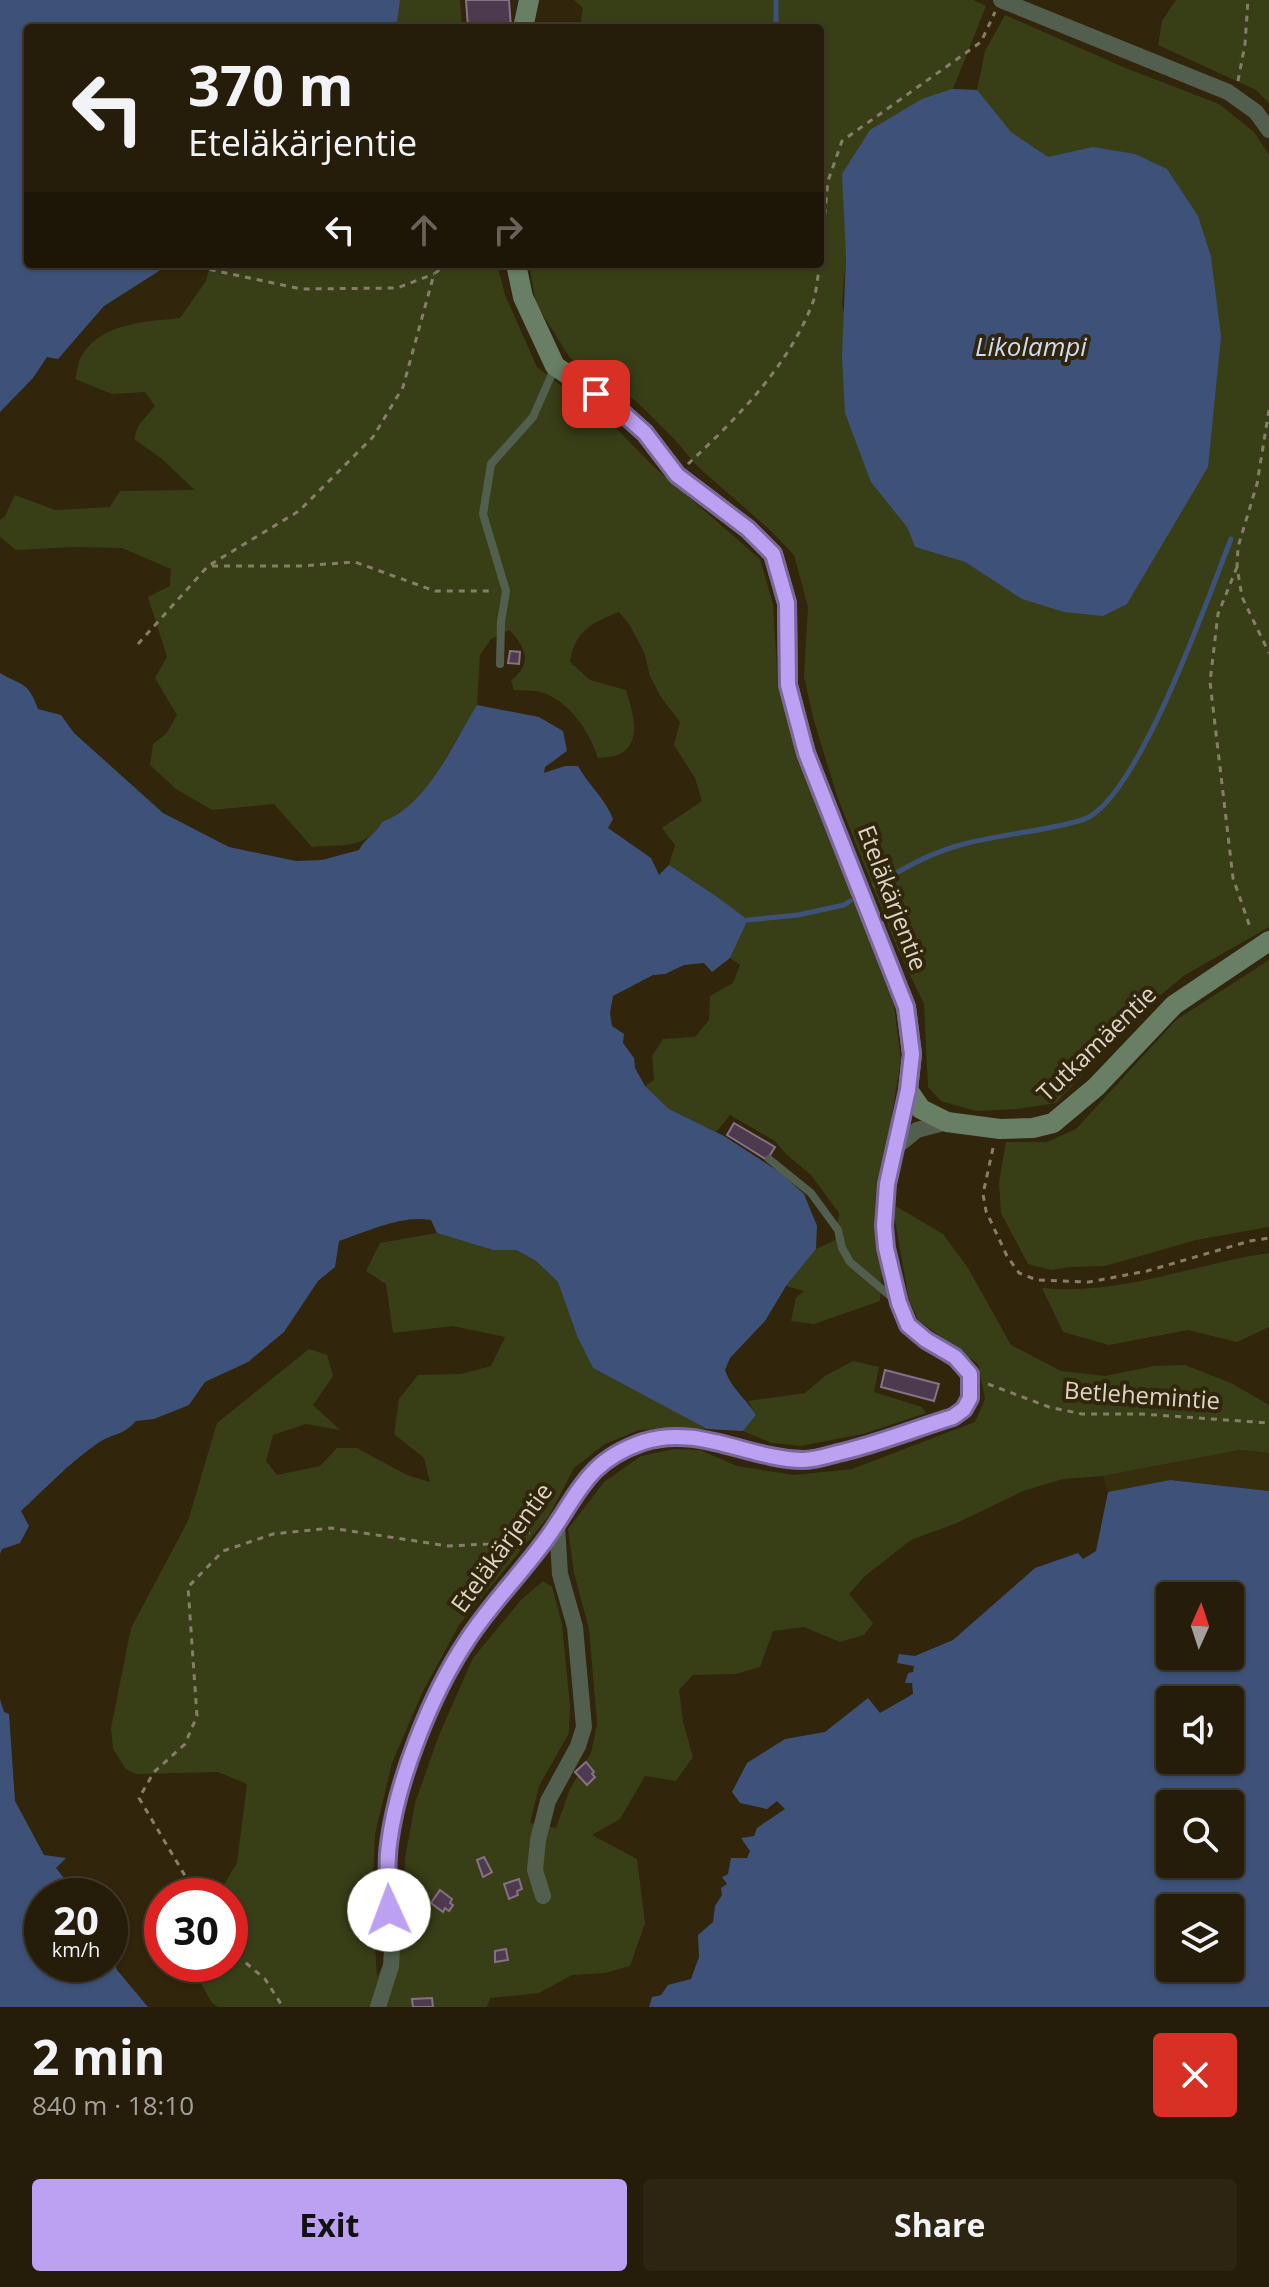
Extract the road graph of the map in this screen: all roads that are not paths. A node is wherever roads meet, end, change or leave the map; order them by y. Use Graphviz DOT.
graph roads {
  1 [pos="529,0"];
  2 [pos="1001,0"];
  3 [pos="524,24"];
  4 [pos="1269,130"];
  5 [pos="517,268"];
  6 [pos="555,366"];
  7 [pos="500,664"];
  8 [pos="1263,945"];
  9 [pos="908,1090"];
  10 [pos="947,1122"];
  11 [pos="897,1146"];
  12 [pos="769,1159"];
  13 [pos="899,1303"];
  14 [pos="557,1526"];
  15 [pos="543,1896"];
  16 [pos="378,2007"];
  1 -- 3 [label="street"];
  2 -- 4 [label="street"];
  5 -- 6 [label="street"];
  6 -- 7 [label="lane"];
  6 -- 9 [label="street, Eteläkärjentie"];
  8 -- 10 [label="street, Tutkamäentie"];
  9 -- 10 [label="street, Tutkamäentie"];
  9 -- 11 [label="street, Eteläkärjentie"];
  10 -- 11 [label="street"];
  11 -- 13 [label="street, Eteläkärjentie"];
  12 -- 13 [label="lane"];
  13 -- 14 [label="street, Eteläkärjentie"];
  14 -- 15 [label="street"];
  14 -- 16 [label="street, Eteläkärjentie"];
}
